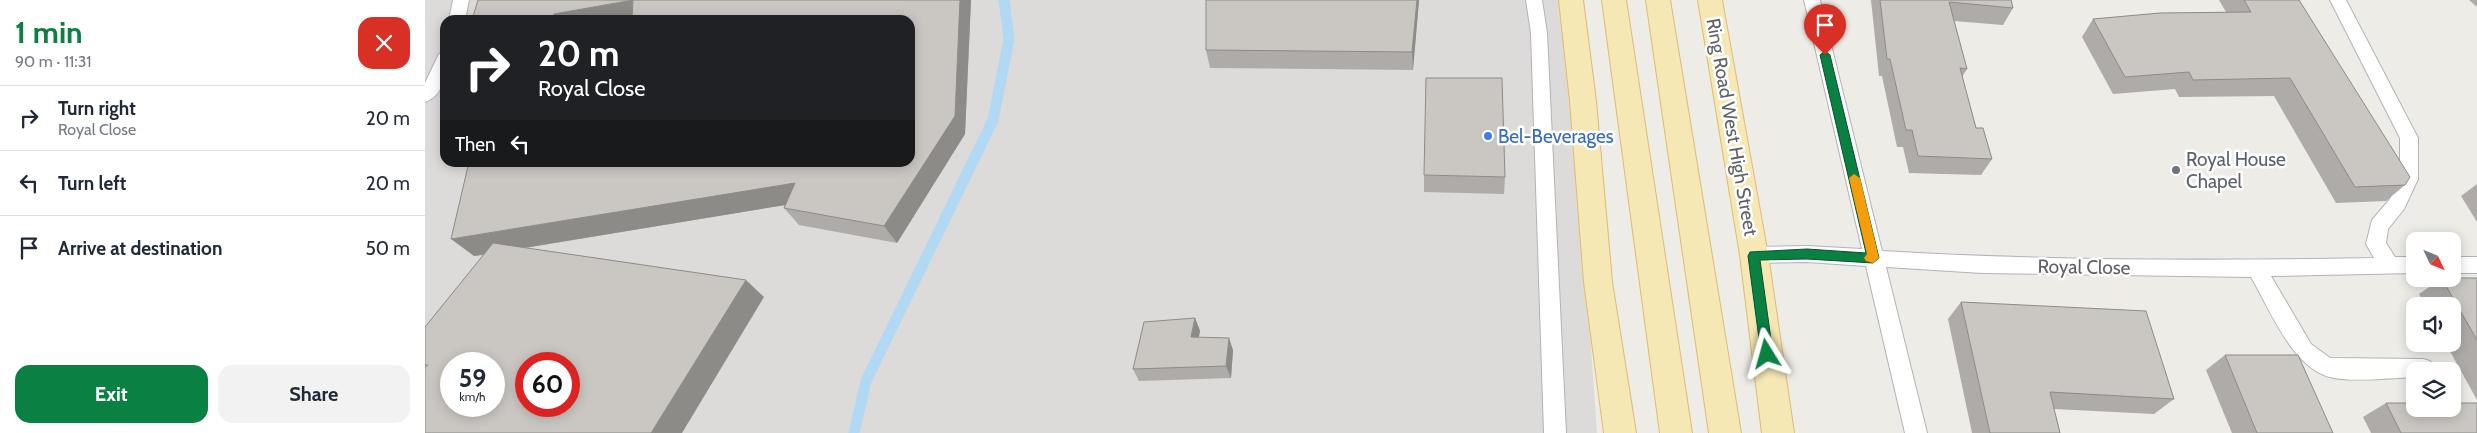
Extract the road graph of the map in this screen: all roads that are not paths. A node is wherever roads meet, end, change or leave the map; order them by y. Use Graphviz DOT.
graph roads {
  1 [pos="461,0"];
  2 [pos="1534,0"];
  3 [pos="1571,0"];
  4 [pos="1614,0"];
  5 [pos="1658,0"];
  6 [pos="1710,0"];
  7 [pos="1812,0"];
  8 [pos="2339,0"];
  9 [pos="458,15"];
  10 [pos="440,70"];
  11 [pos="425,95"];
  12 [pos="1754,256"];
  13 [pos="1873,258"];
  14 [pos="2390,265"];
  15 [pos="2406,265"];
  16 [pos="2461,265"];
  17 [pos="2477,265"];
  18 [pos="2257,268"];
  19 [pos="2406,368"];
  20 [pos="1555,433"];
  21 [pos="1620,433"];
  22 [pos="1676,433"];
  23 [pos="1725,433"];
  24 [pos="1778,433"];
  25 [pos="1916,433"];
  1 -- 9 [label="lane"];
  2 -- 20 [label="lane"];
  3 -- 21 [label="main road"];
  4 -- 22 [label="main road"];
  5 -- 23 [label="main road"];
  6 -- 12 [label="main road, Ring Road West High Street"];
  7 -- 13 [label="lane"];
  8 -- 14 [label="lane"];
  10 -- 11 [label="lane"];
  12 -- 13 [label="lane, Royal Close"];
  12 -- 24 [label="main road, Ring Road West High Street"];
  13 -- 18 [label="lane, Royal Close"];
  13 -- 25 [label="lane"];
  14 -- 15 [label="lane, Royal Close"];
  14 -- 18 [label="lane, Royal Close"];
  16 -- 17 [label="lane"];
  18 -- 19 [label="lane"];
}
